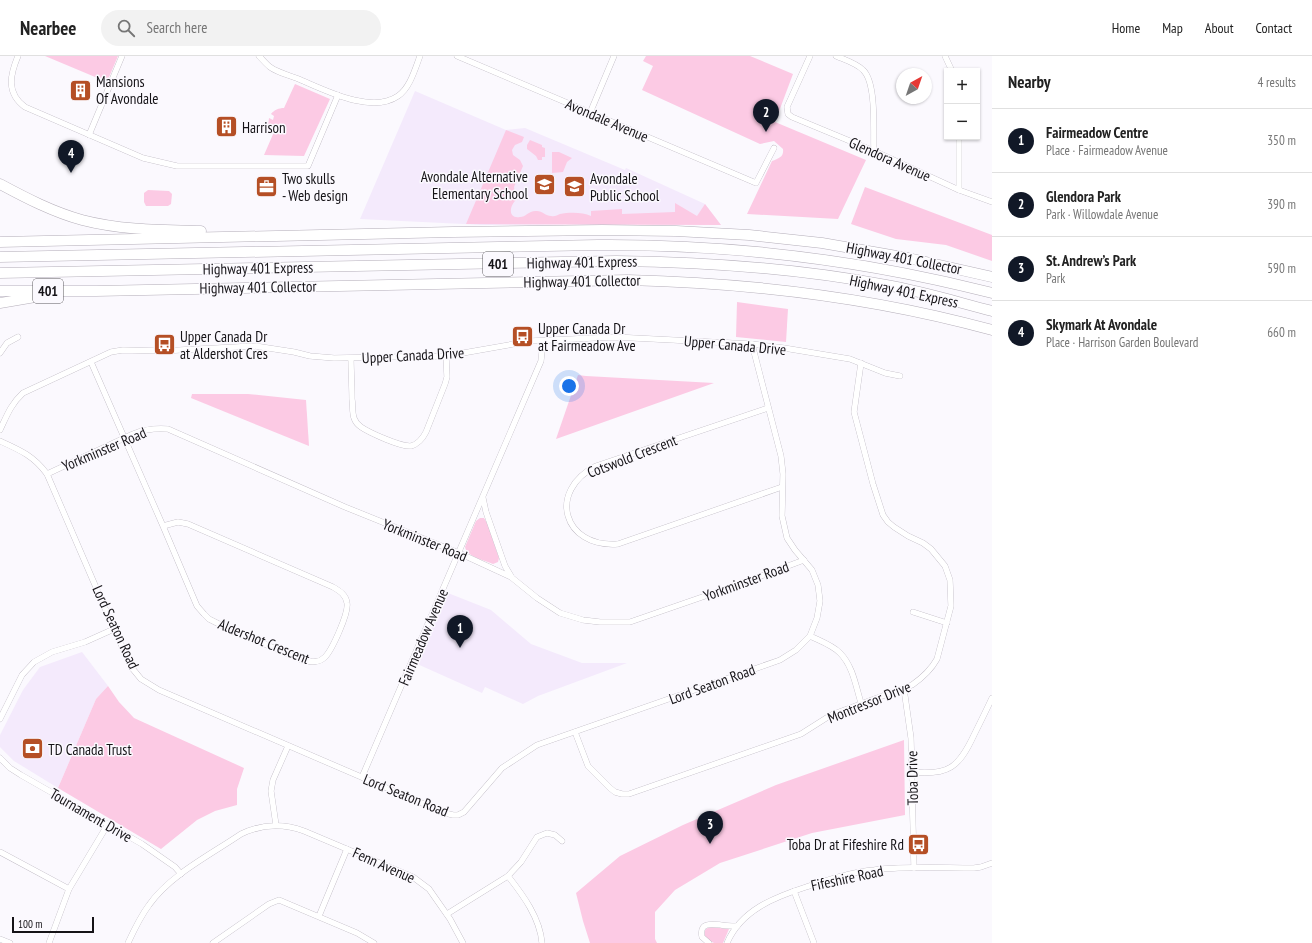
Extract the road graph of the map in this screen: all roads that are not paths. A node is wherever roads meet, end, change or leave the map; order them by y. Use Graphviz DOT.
graph roads {
  1 [pos="18,56"];
  2 [pos="122,56"];
  3 [pos="259,56"];
  4 [pos="420,56"];
  5 [pos="457,56"];
  6 [pos="614,56"];
  7 [pos="810,56"];
  8 [pos="836,56"];
  9 [pos="945,56"];
  10 [pos="951,68"];
  11 [pos="338,95"];
  12 [pos="590,113"];
  13 [pos="89,135"];
  14 [pos="960,140"];
  15 [pos="774,148"];
  16 [pos="874,151"];
  17 [pos="0,184"];
  18 [pos="959,190"];
  19 [pos="992,202"];
  20 [pos="395,234"];
  21 [pos="0,242"];
  22 [pos="0,257"];
  23 [pos="0,273"];
  24 [pos="992,277"];
  25 [pos="0,291"];
  26 [pos="96,291"];
  27 [pos="992,293"];
  28 [pos="0,303"];
  29 [pos="992,311"];
  30 [pos="992,330"];
  31 [pos="18,337"];
  32 [pos="543,341"];
  33 [pos="752,344"];
  34 [pos="0,353"];
  35 [pos="446,356"];
  36 [pos="351,358"];
  37 [pos="91,362"];
  38 [pos="861,363"];
  39 [pos="900,376"];
  40 [pos="768,408"];
  41 [pos="0,430"];
  42 [pos="124,438"];
  43 [pos="0,441"];
  44 [pos="47,474"];
  45 [pos="782,487"];
  46 [pos="483,497"];
  47 [pos="164,526"];
  48 [pos="459,553"];
  49 [pos="804,560"];
  50 [pos="511,576"];
  51 [pos="913,612"];
  52 [pos="947,623"];
  53 [pos="114,629"];
  54 [pos="810,636"];
  55 [pos="904,689"];
  56 [pos="992,698"];
  57 [pos="861,703"];
  58 [pos="0,719"];
  59 [pos="575,732"];
  60 [pos="288,746"];
  61 [pos="0,758"];
  62 [pos="911,772"];
  63 [pos="362,777"];
  64 [pos="108,824"];
  65 [pos="276,825"];
  66 [pos="562,841"];
  67 [pos="347,849"];
  68 [pos="0,852"];
  69 [pos="992,863"];
  70 [pos="914,868"];
  71 [pos="181,874"];
  72 [pos="508,876"];
  73 [pos="69,889"];
  74 [pos="794,891"];
  75 [pos="447,914"];
  76 [pos="319,916"];
  77 [pos="737,926"];
  78 [pos="0,939"];
  79 [pos="10,943"];
  80 [pos="49,943"];
  81 [pos="128,943"];
  82 [pos="213,943"];
  83 [pos="374,943"];
  84 [pos="463,943"];
  85 [pos="542,943"];
  86 [pos="709,943"];
  87 [pos="727,943"];
  88 [pos="814,943"];
  1 -- 13 [label="street"];
  2 -- 13 [label="street"];
  3 -- 11 [label="street"];
  4 -- 11 [label="street"];
  5 -- 12 [label="street, Avondale Avenue"];
  6 -- 12 [label="street"];
  7 -- 16 [label="street, Glendora Avenue"];
  8 -- 16 [label="street"];
  9 -- 10 [label="street"];
  11 -- 13 [label="street"];
  12 -- 15 [label="street, Avondale Avenue"];
  14 -- 18 [label="street"];
  16 -- 18 [label="street, Glendora Avenue"];
  17 -- 20 [label="highway"];
  18 -- 19 [label="street, Glendora Avenue"];
  20 -- 21 [label="highway, Highway 401 Collector / 401"];
  20 -- 24 [label="highway, Highway 401 Collector / 401"];
  22 -- 27 [label="highway, Highway 401 Express / 401"];
  23 -- 29 [label="highway, Highway 401 Express / 401"];
  25 -- 26 [label="highway, Highway 401 Collector / 401"];
  26 -- 28 [label="highway"];
  26 -- 30 [label="highway, Highway 401 Collector / 401"];
  31 -- 34 [label="street"];
  32 -- 33 [label="street, Upper Canada Drive"];
  32 -- 35 [label="street, Upper Canada Drive"];
  32 -- 46 [label="street, Fairmeadow Avenue"];
  33 -- 38 [label="street, Upper Canada Drive"];
  33 -- 40 [label="street, Lord Seaton Road"];
  35 -- 36 [label="street, Upper Canada Drive"];
  35 -- 36 [label="street"];
  36 -- 37 [label="street, Upper Canada Drive"];
  37 -- 41 [label="street, Upper Canada Drive"];
  37 -- 42 [label="street, Aldershot Crescent"];
  38 -- 39 [label="street, Upper Canada Drive"];
  38 -- 52 [label="street, Montressor Drive"];
  40 -- 45 [label="street, Lord Seaton Road"];
  40 -- 45 [label="street, Cotswold Crescent"];
  42 -- 44 [label="street, Yorkminster Road"];
  42 -- 47 [label="street, Aldershot Crescent"];
  42 -- 48 [label="street, Yorkminster Road"];
  43 -- 44 [label="street, Lord Seaton Road"];
  44 -- 53 [label="street, Lord Seaton Road"];
  45 -- 49 [label="street, Lord Seaton Road"];
  46 -- 48 [label="street, Fairmeadow Avenue"];
  46 -- 50 [label="street"];
  47 -- 47 [label="street, Aldershot Crescent"];
  48 -- 50 [label="street, Yorkminster Road"];
  48 -- 63 [label="street, Fairmeadow Avenue"];
  49 -- 50 [label="street, Yorkminster Road"];
  49 -- 54 [label="street, Lord Seaton Road"];
  51 -- 52 [label="street"];
  52 -- 55 [label="street, Montressor Drive"];
  53 -- 58 [label="street"];
  53 -- 60 [label="street, Lord Seaton Road"];
  54 -- 57 [label="street"];
  54 -- 59 [label="street, Lord Seaton Road"];
  55 -- 57 [label="street, Montressor Drive"];
  55 -- 62 [label="street, Toba Drive"];
  56 -- 62 [label="street"];
  57 -- 59 [label="street, Montressor Drive"];
  59 -- 63 [label="street, Lord Seaton Road"];
  60 -- 63 [label="street, Lord Seaton Road"];
  60 -- 65 [label="street"];
  61 -- 64 [label="street, Tournament Drive"];
  62 -- 70 [label="street, Toba Drive"];
  64 -- 71 [label="street, Tournament Drive"];
  64 -- 73 [label="street"];
  65 -- 67 [label="street, Fenn Avenue"];
  65 -- 71 [label="street"];
  66 -- 72 [label="street"];
  67 -- 75 [label="street, Fenn Avenue"];
  67 -- 76 [label="street"];
  68 -- 73 [label="street"];
  69 -- 70 [label="street, Fifeshire Road"];
  70 -- 74 [label="street, Fifeshire Road"];
  71 -- 81 [label="street"];
  72 -- 75 [label="street"];
  72 -- 85 [label="street"];
  73 -- 80 [label="street"];
  74 -- 77 [label="street, Fifeshire Road"];
  74 -- 88 [label="street"];
  75 -- 84 [label="street, Fenn Avenue"];
  76 -- 82 [label="street"];
  76 -- 83 [label="street"];
  77 -- 86 [label="street"];
  77 -- 87 [label="street, Fifeshire Road"];
  78 -- 79 [label="street"];
}
